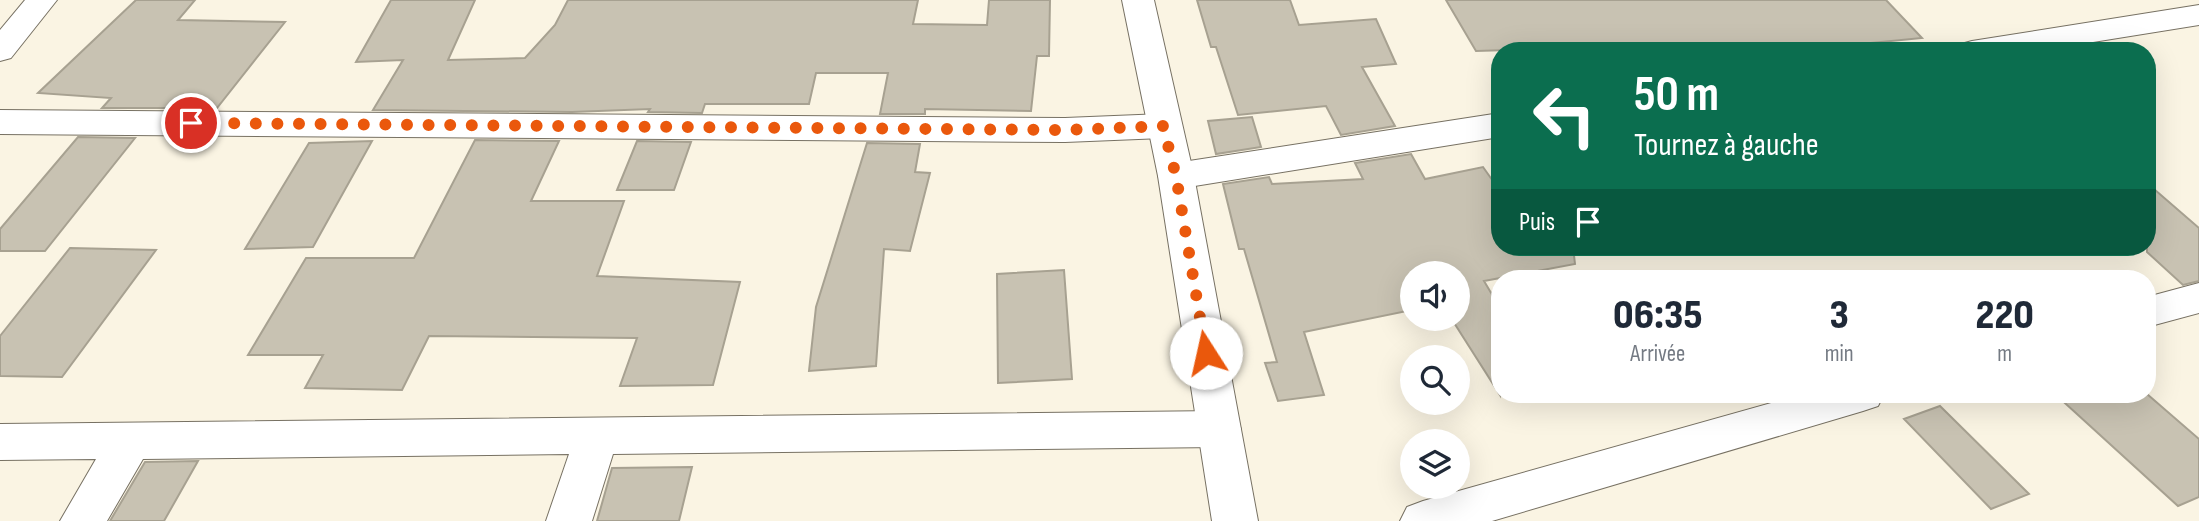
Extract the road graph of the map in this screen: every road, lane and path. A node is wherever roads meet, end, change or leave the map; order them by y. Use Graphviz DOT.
graph roads {
  1 [pos="40,0"];
  2 [pos="1138,0"];
  3 [pos="2199,15"];
  4 [pos="2029,42"];
  5 [pos="0,51"];
  6 [pos="0,122"];
  7 [pos="1163,126"];
  8 [pos="1491,126"];
  9 [pos="1176,176"];
  10 [pos="2199,298"];
  11 [pos="2156,310"];
  12 [pos="1832,403"];
  13 [pos="1219,429"];
  14 [pos="597,435"];
  15 [pos="131,440"];
  16 [pos="0,442"];
  17 [pos="83,521"];
  18 [pos="569,521"];
  19 [pos="1235,521"];
  20 [pos="1423,521"];
  1 -- 5 [label="street"];
  2 -- 7 [label="street"];
  3 -- 4 [label="street"];
  6 -- 7 [label="street"];
  7 -- 9 [label="street"];
  8 -- 9 [label="street"];
  9 -- 13 [label="street"];
  10 -- 11 [label="street"];
  12 -- 20 [label="street"];
  13 -- 14 [label="street"];
  13 -- 19 [label="street"];
  14 -- 15 [label="street"];
  14 -- 18 [label="street"];
  15 -- 16 [label="street"];
  15 -- 17 [label="street"];
}
